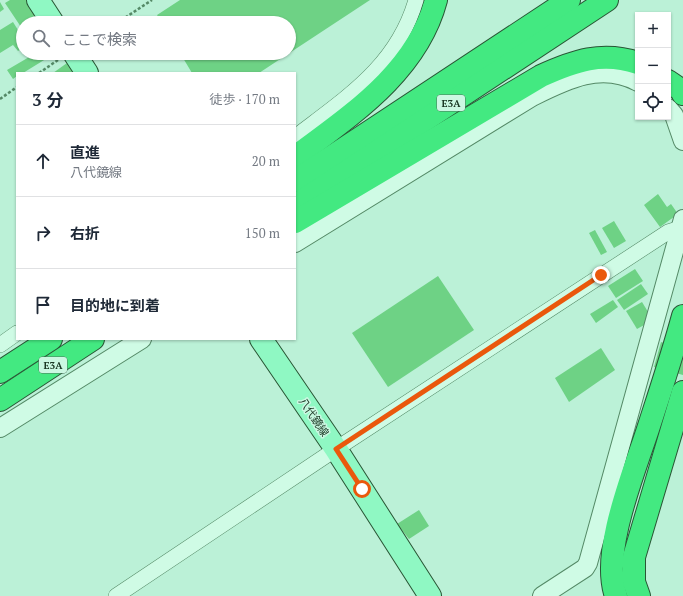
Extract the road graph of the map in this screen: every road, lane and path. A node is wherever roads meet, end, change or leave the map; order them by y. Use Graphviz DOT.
graph roads {
  1 [pos="38,0"];
  2 [pos="152,0"];
  3 [pos="416,0"];
  4 [pos="436,0"];
  5 [pos="569,0"];
  6 [pos="607,0"];
  7 [pos="48,16"];
  8 [pos="128,16"];
  9 [pos="60,60"];
  10 [pos="73,60"];
  11 [pos="635,61"];
  12 [pos="41,72"];
  13 [pos="86,72"];
  14 [pos="635,80"];
  15 [pos="671,83"];
  16 [pos="16,88"];
  17 [pos="683,94"];
  18 [pos="0,99"];
  19 [pos="671,112"];
  20 [pos="296,136"];
  21 [pos="683,141"];
  22 [pos="296,156"];
  23 [pos="296,180"];
  24 [pos="296,205"];
  25 [pos="296,221"];
  26 [pos="682,224"];
  27 [pos="296,242"];
  28 [pos="683,316"];
  29 [pos="16,334"];
  30 [pos="34,340"];
  31 [pos="49,340"];
  32 [pos="91,340"];
  33 [pos="104,340"];
  34 [pos="140,340"];
  35 [pos="262,340"];
  36 [pos="0,345"];
  37 [pos="0,367"];
  38 [pos="0,372"];
  39 [pos="683,392"];
  40 [pos="7,396"];
  41 [pos="0,428"];
  42 [pos="336,449"];
  43 [pos="116,596"];
  44 [pos="430,596"];
  45 [pos="542,596"];
  46 [pos="616,596"];
  47 [pos="638,596"];
  1 -- 7 [label="main road"];
  2 -- 8 [label="path"];
  3 -- 20 [label="street"];
  4 -- 22 [label="highway"];
  5 -- 23 [label="highway, E3A"];
  6 -- 24 [label="highway, E3A"];
  9 -- 12 [label="path"];
  10 -- 13 [label="main road"];
  11 -- 25 [label="highway"];
  14 -- 27 [label="street"];
  15 -- 17 [label="highway"];
  16 -- 18 [label="path"];
  19 -- 21 [label="street"];
  26 -- 42 [label="street"];
  26 -- 45 [label="street"];
  28 -- 46 [label="highway"];
  29 -- 36 [label="street"];
  30 -- 37 [label="highway"];
  31 -- 38 [label="highway, E3A"];
  32 -- 40 [label="highway, E3A"];
  33 -- 40 [label="highway"];
  34 -- 41 [label="street"];
  35 -- 42 [label="main road, 八代鏡線"];
  39 -- 47 [label="highway"];
  42 -- 43 [label="street"];
  42 -- 44 [label="main road, 八代鏡線"];
}
